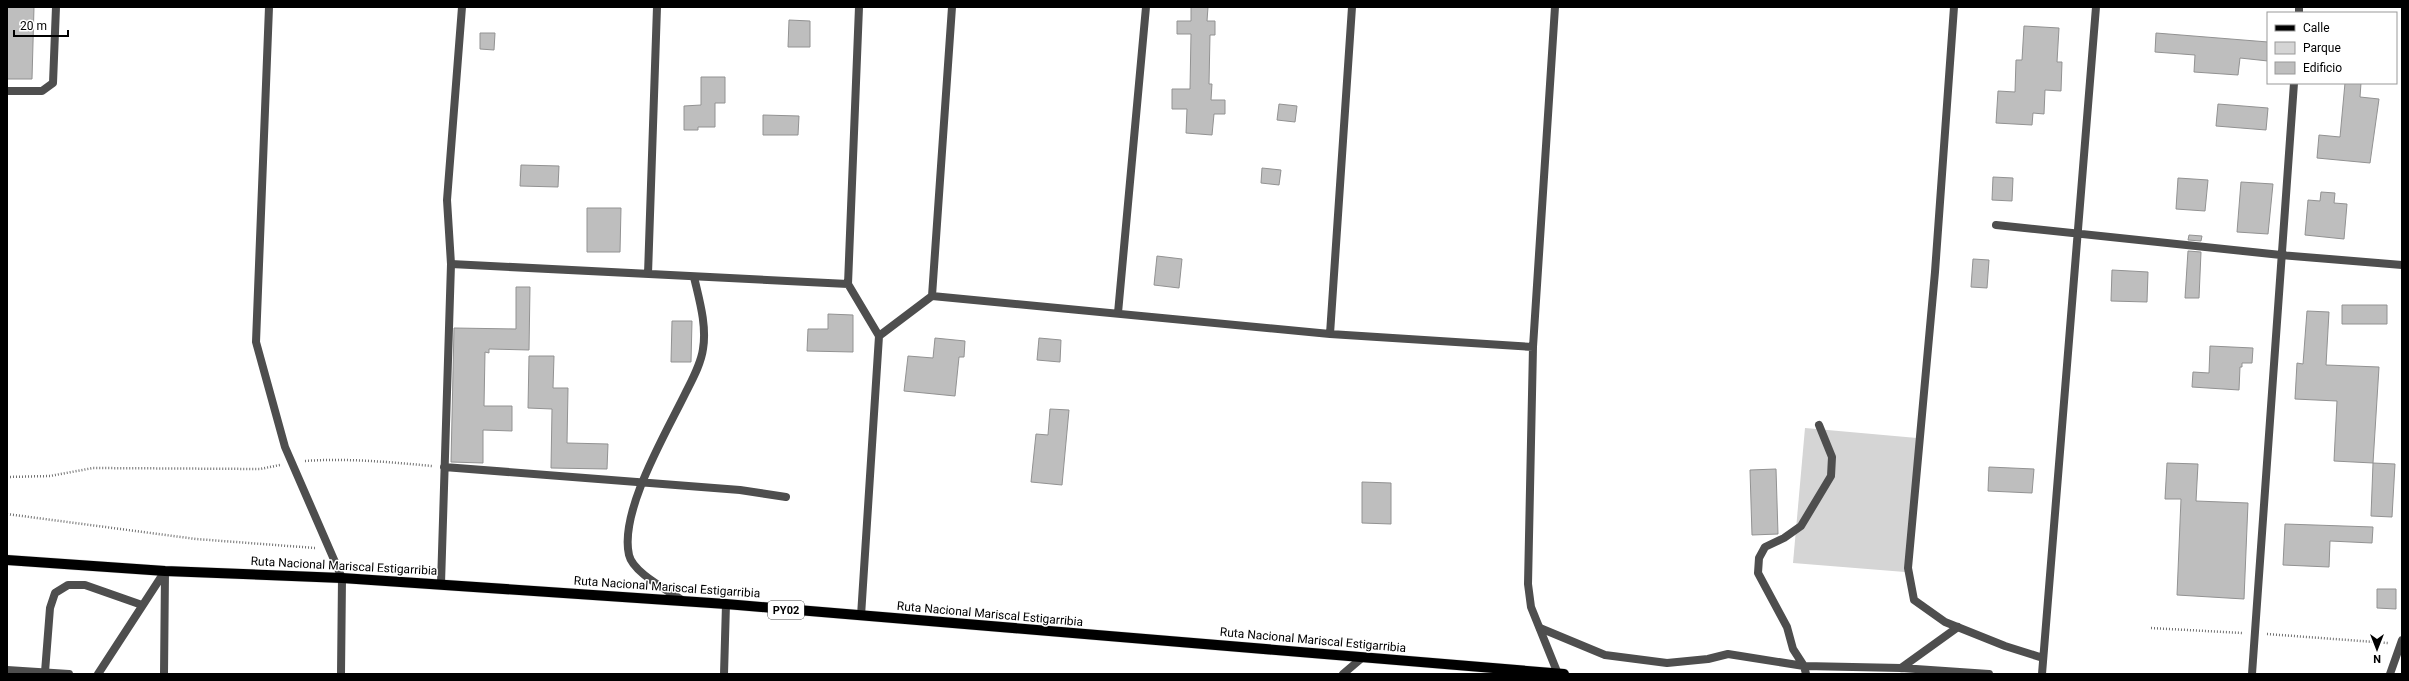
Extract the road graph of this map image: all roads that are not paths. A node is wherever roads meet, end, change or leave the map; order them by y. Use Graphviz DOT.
graph roads {
  1 [pos="56,7"];
  2 [pos="268,7"];
  3 [pos="462,7"];
  4 [pos="657,7"];
  5 [pos="860,7"];
  6 [pos="952,7"];
  7 [pos="1146,7"];
  8 [pos="1352,7"];
  9 [pos="1555,7"];
  10 [pos="1954,7"];
  11 [pos="2096,7"];
  12 [pos="2294,84"];
  13 [pos="7,91"];
  14 [pos="1996,225"];
  15 [pos="2077,233"];
  16 [pos="2281,254"];
  17 [pos="451,264"];
  18 [pos="2402,265"];
  19 [pos="648,274"];
  20 [pos="694,277"];
  21 [pos="848,284"];
  22 [pos="932,296"];
  23 [pos="1118,313"];
  24 [pos="1330,334"];
  25 [pos="879,336"];
  26 [pos="1534,347"];
  27 [pos="1819,425"];
  28 [pos="444,467"];
  29 [pos="643,482"];
  30 [pos="786,497"];
  31 [pos="7,560"];
  32 [pos="165,571"];
  33 [pos="342,578"];
  34 [pos="441,584"];
  35 [pos="684,601"];
  36 [pos="726,604"];
  37 [pos="142,605"];
  38 [pos="861,616"];
  39 [pos="1958,627"];
  40 [pos="1540,628"];
  41 [pos="2401,642"];
  42 [pos="1363,657"];
  43 [pos="2043,658"];
  44 [pos="1901,668"];
  45 [pos="7,670"];
  46 [pos="1805,670"];
  47 [pos="45,672"];
  48 [pos="1535,673"];
  49 [pos="69,674"];
  50 [pos="98,674"];
  51 [pos="164,674"];
  52 [pos="341,674"];
  53 [pos="724,674"];
  54 [pos="1343,674"];
  55 [pos="1558,674"];
  56 [pos="1564,674"];
  57 [pos="1989,674"];
  58 [pos="2042,674"];
  59 [pos="2252,674"];
  60 [pos="2390,674"];
  1 -- 13 [label="street"];
  2 -- 33 [label="street"];
  3 -- 17 [label="street"];
  4 -- 19 [label="street"];
  5 -- 21 [label="street"];
  6 -- 22 [label="street"];
  7 -- 23 [label="street"];
  8 -- 24 [label="street"];
  9 -- 26 [label="street"];
  10 -- 39 [label="street"];
  11 -- 15 [label="street"];
  12 -- 16 [label="street"];
  14 -- 15 [label="street"];
  15 -- 16 [label="street"];
  15 -- 43 [label="street"];
  16 -- 18 [label="street"];
  16 -- 59 [label="street"];
  17 -- 19 [label="street"];
  17 -- 28 [label="street"];
  19 -- 20 [label="street"];
  20 -- 21 [label="street"];
  20 -- 29 [label="street"];
  21 -- 25 [label="street"];
  22 -- 23 [label="street"];
  22 -- 25 [label="street"];
  23 -- 24 [label="street"];
  24 -- 26 [label="street"];
  25 -- 38 [label="street"];
  26 -- 40 [label="street"];
  27 -- 46 [label="street"];
  28 -- 29 [label="street"];
  28 -- 34 [label="street"];
  29 -- 30 [label="street"];
  29 -- 35 [label="street"];
  31 -- 32 [label="main road, Ruta Nacional Mariscal Estigarribia / PY02"];
  32 -- 33 [label="main road, Ruta Nacional Mariscal Estigarribia / PY02"];
  32 -- 37 [label="street"];
  32 -- 51 [label="street"];
  33 -- 34 [label="main road, Ruta Nacional Mariscal Estigarribia / PY02"];
  33 -- 52 [label="street"];
  34 -- 35 [label="main road, Ruta Nacional Mariscal Estigarribia / PY02"];
  35 -- 36 [label="main road, Ruta Nacional Mariscal Estigarribia / PY02"];
  36 -- 38 [label="main road, Ruta Nacional Mariscal Estigarribia / PY02"];
  36 -- 53 [label="street"];
  37 -- 47 [label="street"];
  37 -- 50 [label="street"];
  38 -- 42 [label="main road, Ruta Nacional Mariscal Estigarribia / PY02"];
  39 -- 43 [label="street"];
  39 -- 44 [label="street"];
  40 -- 46 [label="street"];
  40 -- 55 [label="street"];
  41 -- 60 [label="street"];
  42 -- 48 [label="main road, Ruta Nacional Mariscal Estigarribia / PY02"];
  42 -- 54 [label="street"];
  43 -- 58 [label="street"];
  44 -- 46 [label="street"];
  44 -- 57 [label="street"];
  45 -- 47 [label="street"];
  47 -- 49 [label="street"];
  48 -- 55 [label="main road, Ruta Nacional Mariscal Estigarribia / PY02"];
  55 -- 56 [label="main road, Ruta Nacional Mariscal Estigarribia / PY02"];
}
